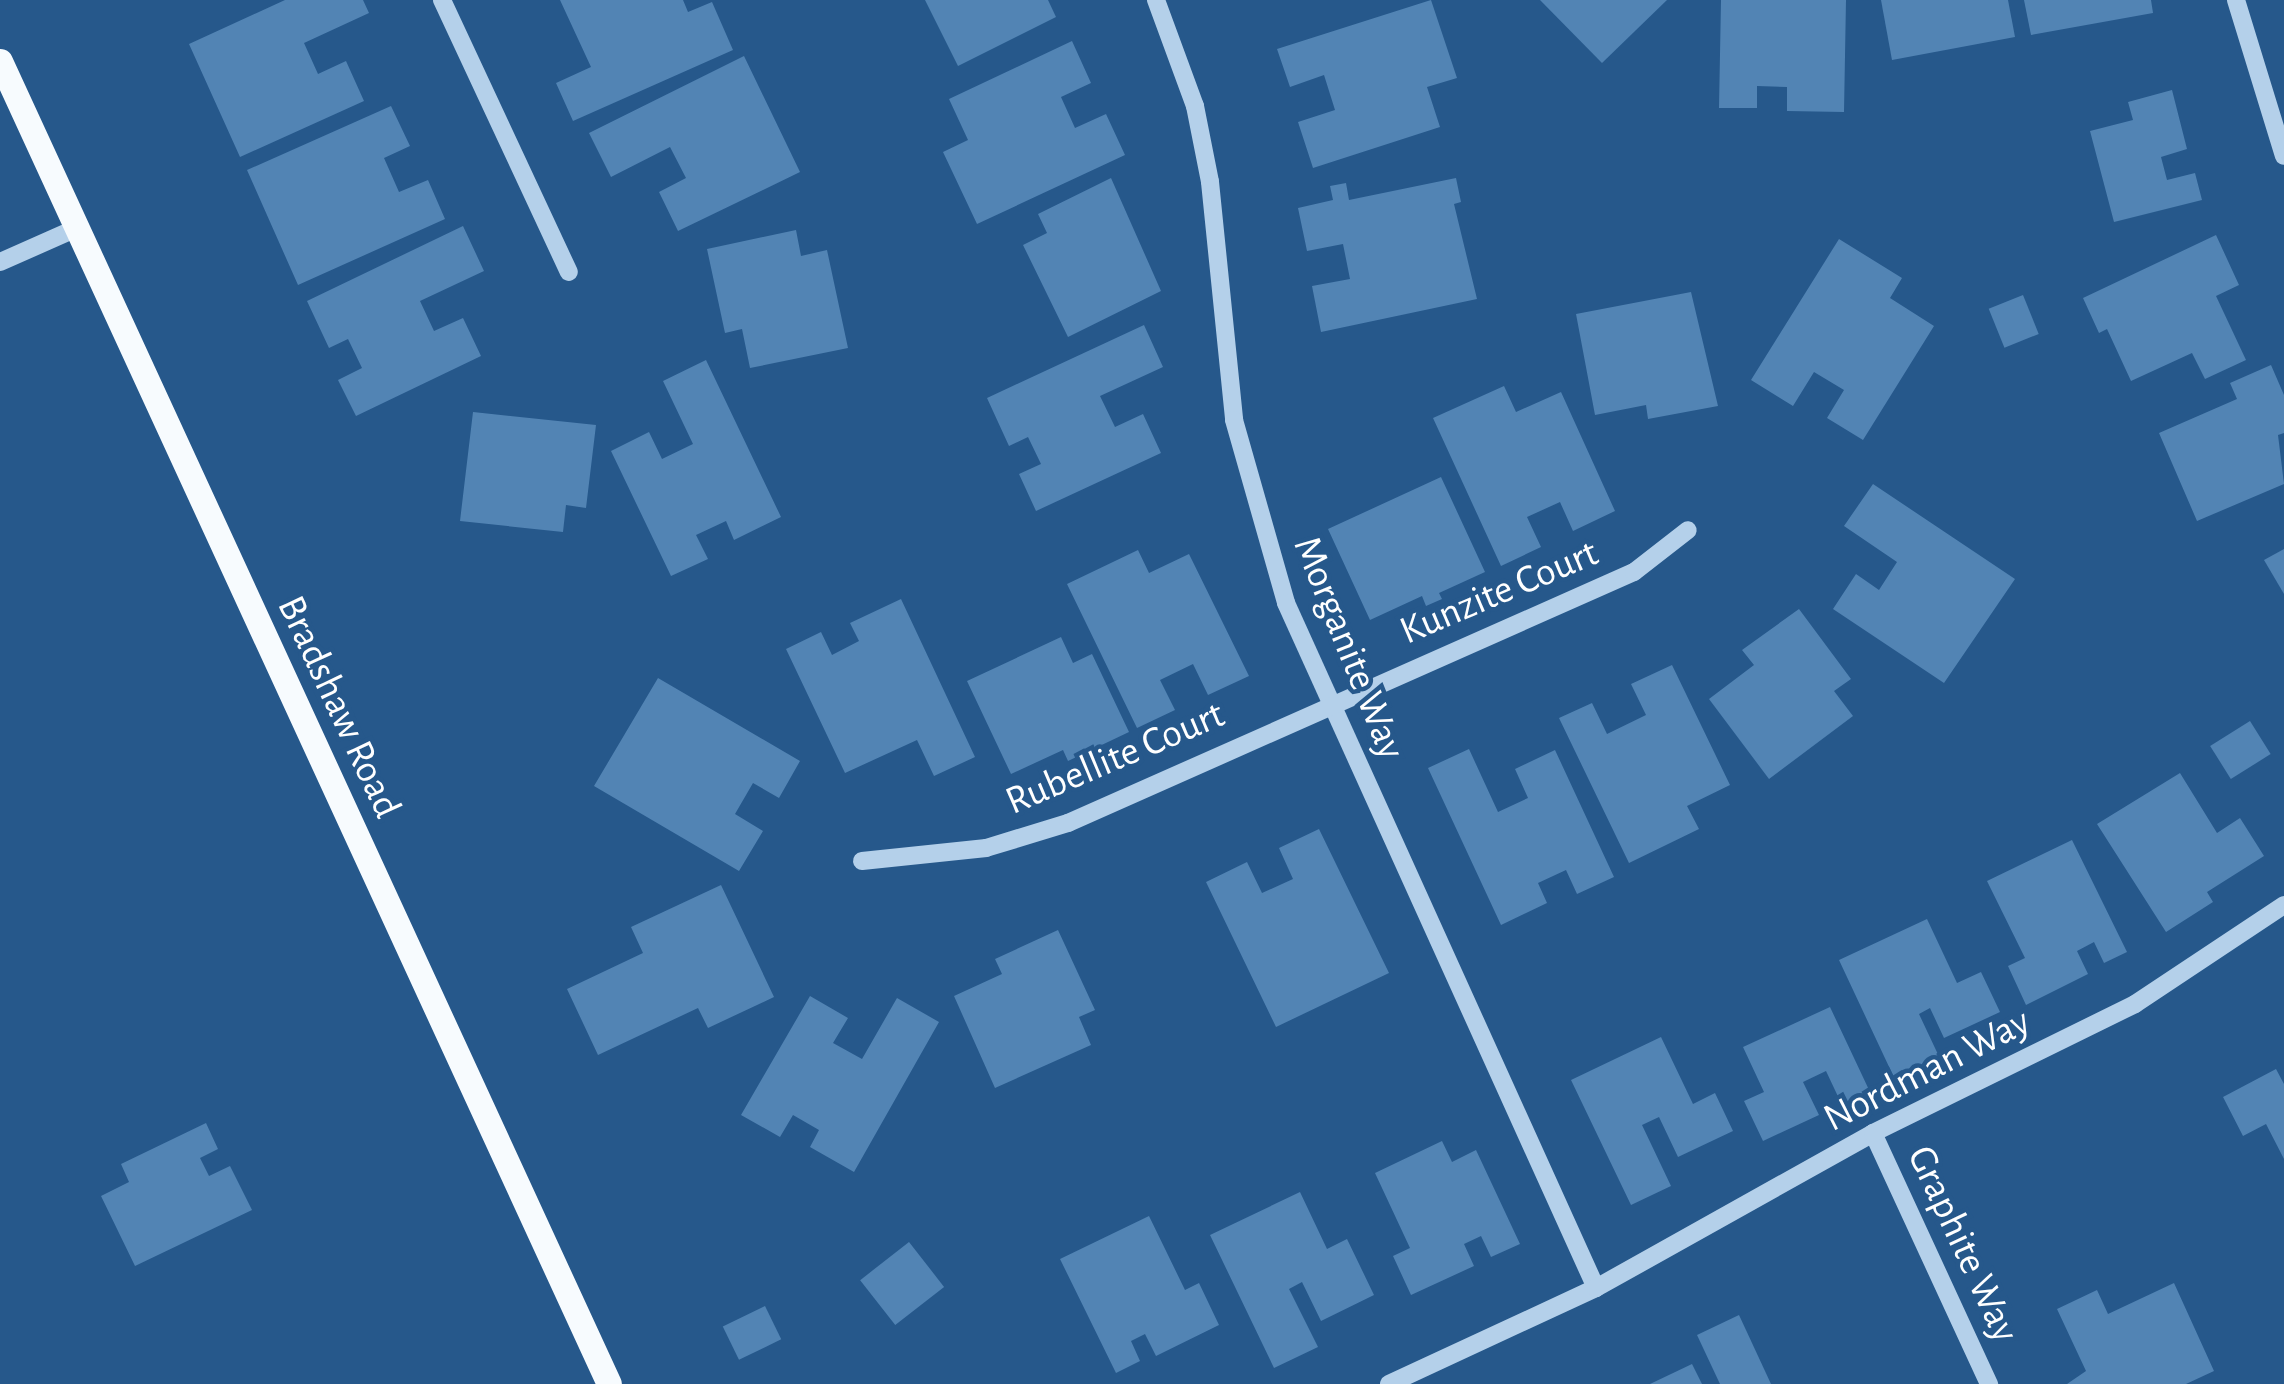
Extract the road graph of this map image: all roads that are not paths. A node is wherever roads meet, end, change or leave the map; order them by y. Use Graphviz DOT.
graph roads {
  1 [pos="442,0"];
  2 [pos="1156,0"];
  3 [pos="2236,0"];
  4 [pos="0,62"];
  5 [pos="2284,156"];
  6 [pos="77,228"];
  7 [pos="0,262"];
  8 [pos="569,272"];
  9 [pos="1688,530"];
  10 [pos="1330,703"];
  11 [pos="862,860"];
  12 [pos="2284,905"];
  13 [pos="1872,1134"];
  14 [pos="1596,1288"];
  15 [pos="609,1384"];
  16 [pos="1390,1384"];
  17 [pos="1989,1384"];
  1 -- 8 [label="street"];
  2 -- 10 [label="street, Morganite Way"];
  3 -- 5 [label="street"];
  4 -- 6 [label="main road, Bradshaw Road"];
  6 -- 7 [label="street"];
  6 -- 15 [label="main road, Bradshaw Road"];
  9 -- 10 [label="street, Kunzite Court"];
  10 -- 11 [label="street, Rubellite Court"];
  10 -- 14 [label="street, Morganite Way"];
  12 -- 13 [label="street, Nordman Way"];
  13 -- 14 [label="street, Nordman Way"];
  13 -- 17 [label="street, Graphite Way"];
  14 -- 16 [label="street, Nordman Way"];
}
